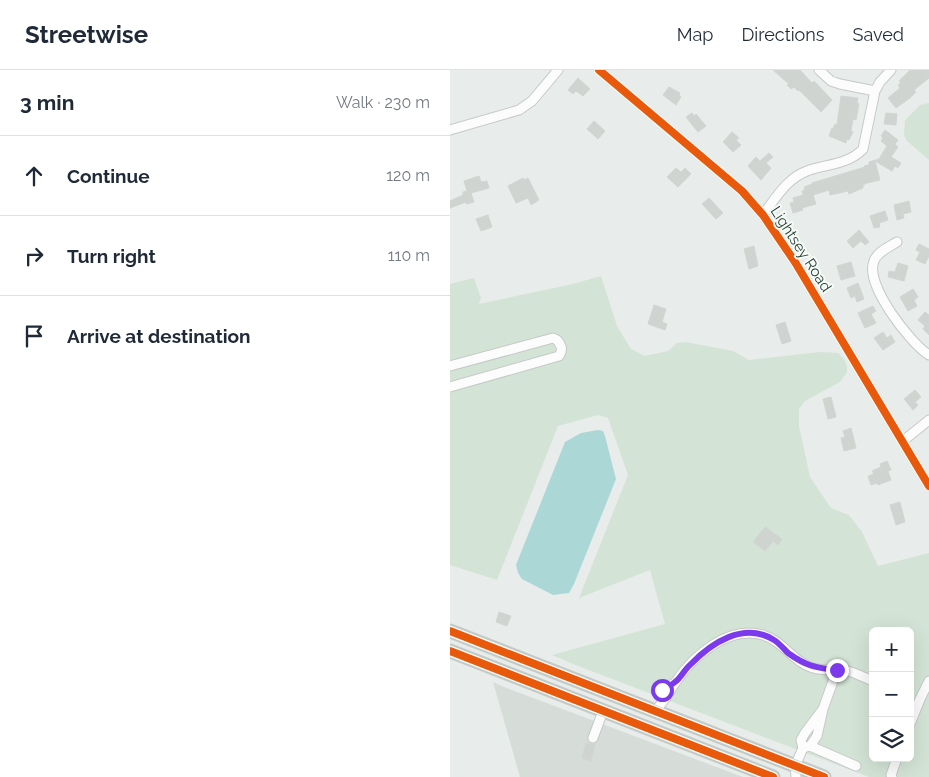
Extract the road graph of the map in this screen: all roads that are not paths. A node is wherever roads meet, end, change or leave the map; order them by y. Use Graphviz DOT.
graph roads {
  1 [pos="558,70"];
  2 [pos="599,70"];
  3 [pos="819,70"];
  4 [pos="892,70"];
  5 [pos="875,91"];
  6 [pos="450,130"];
  7 [pos="764,215"];
  8 [pos="897,242"];
  9 [pos="929,355"];
  10 [pos="450,366"];
  11 [pos="450,387"];
  12 [pos="929,420"];
  13 [pos="902,441"];
  14 [pos="929,486"];
  15 [pos="450,631"];
  16 [pos="450,651"];
  17 [pos="837,670"];
  18 [pos="869,680"];
  19 [pos="929,681"];
  20 [pos="914,697"];
  21 [pos="920,699"];
  22 [pos="603,711"];
  23 [pos="655,711"];
  24 [pos="913,717"];
  25 [pos="592,738"];
  26 [pos="806,747"];
  27 [pos="896,762"];
  28 [pos="856,766"];
  29 [pos="796,771"];
  30 [pos="773,777"];
  31 [pos="824,777"];
  32 [pos="892,777"];
  1 -- 6 [label="street"];
  2 -- 7 [label="street, Lightsey Road"];
  3 -- 5 [label="street"];
  4 -- 5 [label="street"];
  5 -- 7 [label="street"];
  7 -- 13 [label="street, Lightsey Road"];
  8 -- 9 [label="street"];
  10 -- 11 [label="street"];
  12 -- 13 [label="street"];
  13 -- 14 [label="street, Lightsey Road"];
  15 -- 23 [label="highway"];
  16 -- 22 [label="highway"];
  17 -- 18 [label="street"];
  17 -- 23 [label="street"];
  17 -- 26 [label="street"];
  19 -- 21 [label="street"];
  20 -- 21 [label="street"];
  21 -- 24 [label="street"];
  22 -- 25 [label="street"];
  22 -- 30 [label="highway"];
  23 -- 29 [label="highway"];
  26 -- 28 [label="street"];
  26 -- 29 [label="street"];
  27 -- 32 [label="street"];
  29 -- 31 [label="highway"];
}
